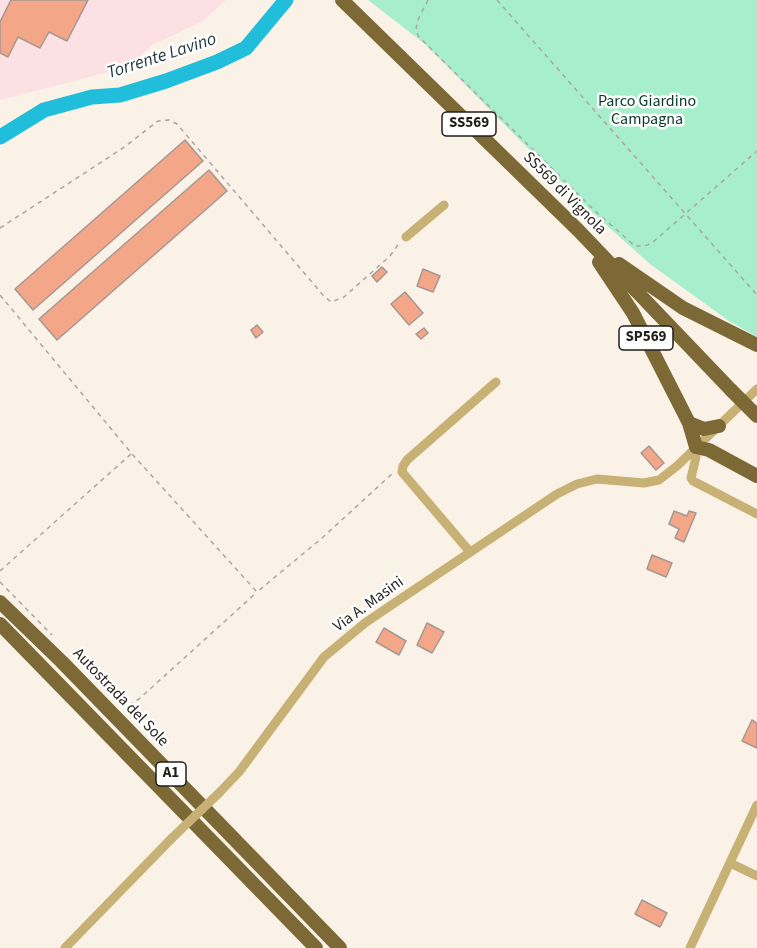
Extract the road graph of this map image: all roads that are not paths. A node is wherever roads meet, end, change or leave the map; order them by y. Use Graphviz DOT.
graph roads {
  1 [pos="342,0"];
  2 [pos="444,205"];
  3 [pos="578,230"];
  4 [pos="406,237"];
  5 [pos="757,345"];
  6 [pos="496,382"];
  7 [pos="757,389"];
  8 [pos="757,416"];
  9 [pos="689,423"];
  10 [pos="719,426"];
  11 [pos="695,449"];
  12 [pos="720,456"];
  13 [pos="757,476"];
  14 [pos="757,514"];
  15 [pos="470,552"];
  16 [pos="0,602"];
  17 [pos="0,624"];
  18 [pos="757,805"];
  19 [pos="730,863"];
  20 [pos="757,876"];
  21 [pos="65,948"];
  22 [pos="316,948"];
  23 [pos="340,948"];
  24 [pos="690,948"];
  1 -- 3 [label="highway, SS569 di Vignola / SS569"];
  2 -- 4 [label="street"];
  3 -- 5 [label="highway, SP569"];
  3 -- 8 [label="highway, SS569 di Vignola / SS569, bridge"];
  3 -- 9 [label="highway, SP569"];
  6 -- 15 [label="street"];
  7 -- 10 [label="street, Via A. Masini"];
  9 -- 10 [label="highway"];
  9 -- 11 [label="highway, SP569"];
  10 -- 11 [label="street, Via A. Masini"];
  10 -- 12 [label="highway"];
  11 -- 12 [label="highway"];
  11 -- 14 [label="street"];
  11 -- 15 [label="street, Via A. Masini"];
  12 -- 13 [label="highway"];
  15 -- 21 [label="street, Via A. Masini, bridge"];
  16 -- 23 [label="highway, Autostrada del Sole / A1"];
  17 -- 22 [label="highway, Autostrada del Sole / A1"];
  18 -- 19 [label="street"];
  19 -- 20 [label="street"];
  19 -- 24 [label="street"];
}
